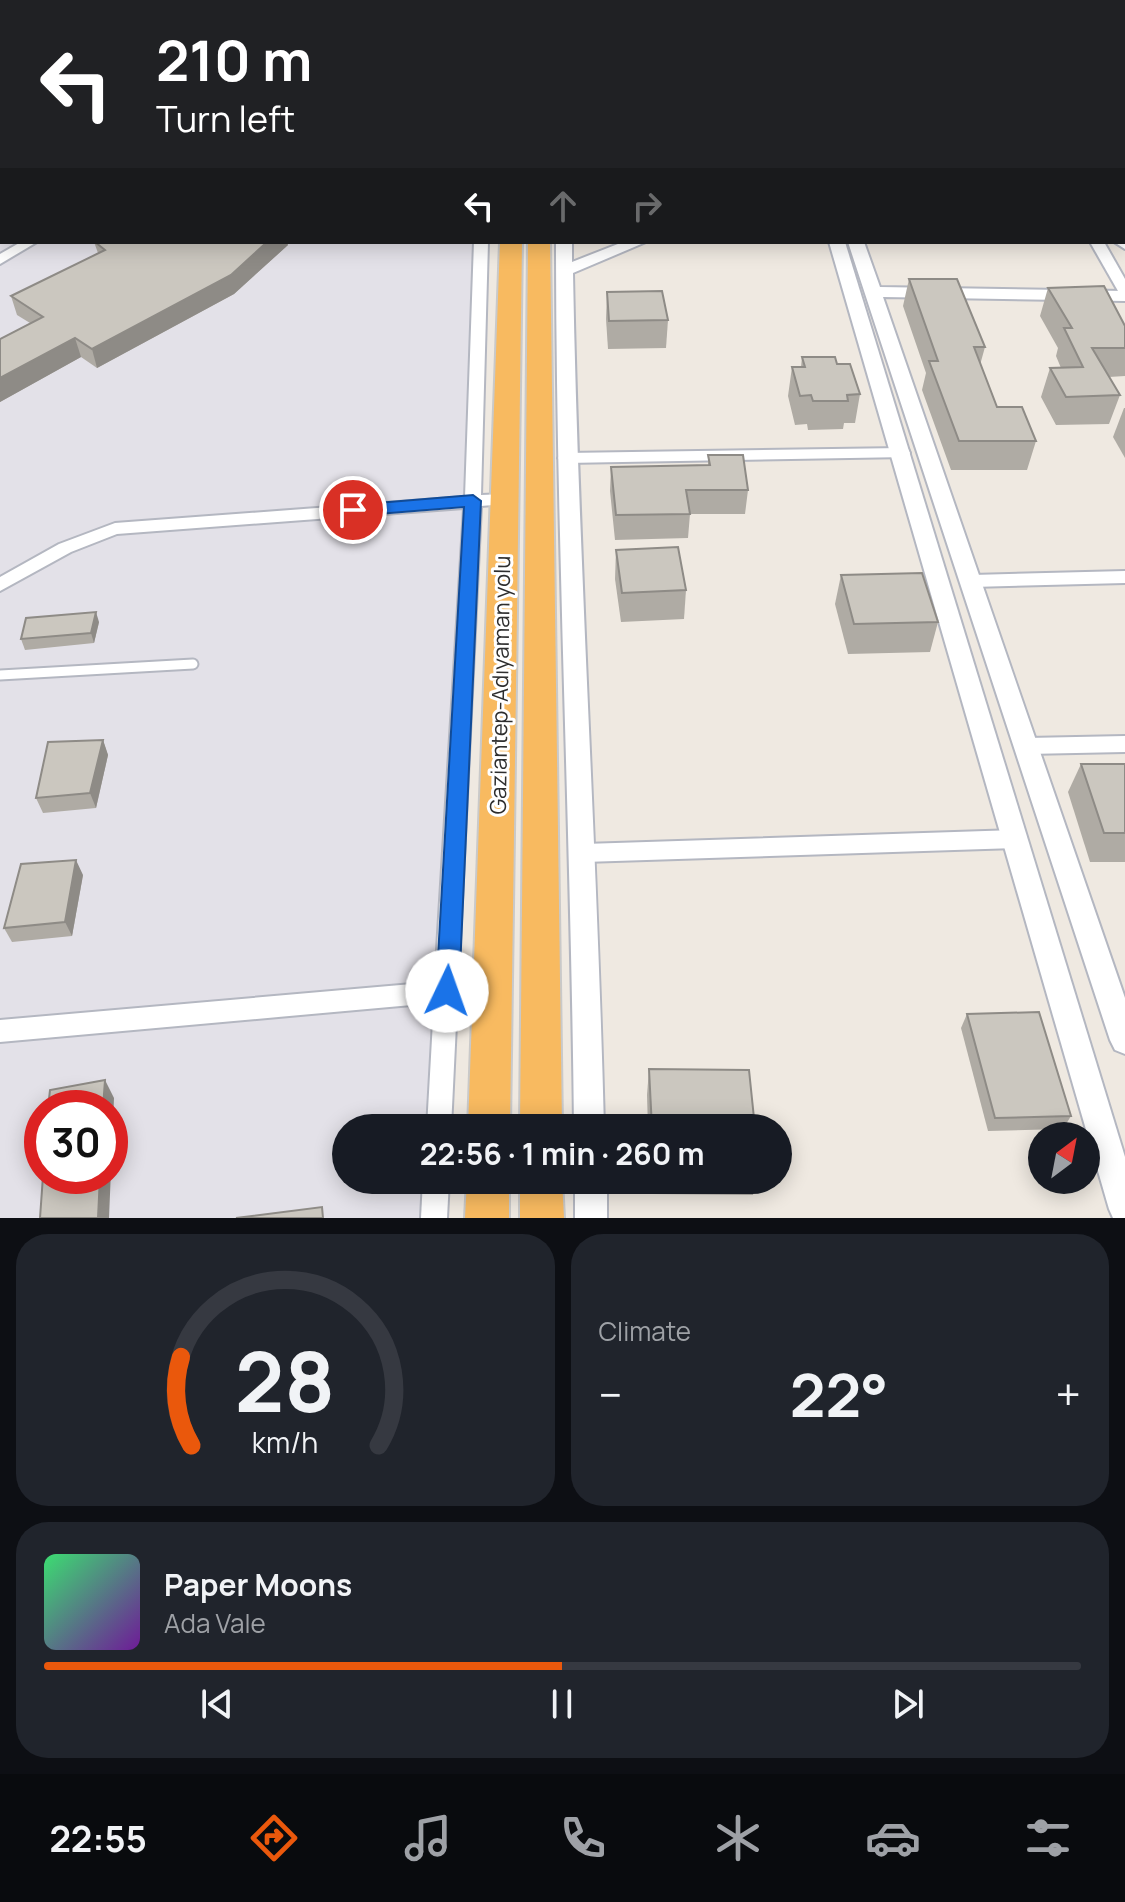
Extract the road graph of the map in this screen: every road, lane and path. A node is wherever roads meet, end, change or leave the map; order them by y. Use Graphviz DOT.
graph roads {
  1 [pos="27,244"];
  2 [pos="481,244"];
  3 [pos="511,244"];
  4 [pos="539,244"];
  5 [pos="564,244"];
  6 [pos="633,244"];
  7 [pos="838,244"];
  8 [pos="857,244"];
  9 [pos="1098,244"];
  10 [pos="0,260"];
  11 [pos="563,271"];
  12 [pos="874,292"];
  13 [pos="1125,293"];
  14 [pos="902,453"];
  15 [pos="566,458"];
  16 [pos="505,499"];
  17 [pos="473,501"];
  18 [pos="1125,577"];
  19 [pos="972,581"];
  20 [pos="0,585"];
  21 [pos="193,664"];
  22 [pos="0,675"];
  23 [pos="1125,744"];
  24 [pos="1027,746"];
  25 [pos="1016,839"];
  26 [pos="584,853"];
  27 [pos="447,991"];
  28 [pos="0,1031"];
  29 [pos="1125,1040"];
  30 [pos="440,1114"];
  31 [pos="489,1114"];
  32 [pos="541,1114"];
  33 [pos="589,1114"];
  34 [pos="435,1194"];
  35 [pos="488,1194"];
  36 [pos="541,1194"];
  37 [pos="591,1194"];
  38 [pos="1125,1209"];
  39 [pos="434,1218"];
  40 [pos="487,1218"];
  41 [pos="542,1218"];
  42 [pos="591,1218"];
  1 -- 10 [label="street"];
  2 -- 17 [label="street"];
  3 -- 16 [label="highway, Gaziantep-Adıyaman yolu"];
  4 -- 32 [label="highway, Gaziantep-Adıyaman yolu"];
  5 -- 11 [label="street"];
  6 -- 11 [label="street"];
  7 -- 14 [label="street"];
  8 -- 12 [label="street"];
  9 -- 13 [label="street"];
  11 -- 15 [label="street"];
  12 -- 13 [label="street"];
  12 -- 19 [label="street"];
  14 -- 15 [label="street"];
  14 -- 25 [label="street"];
  15 -- 26 [label="street"];
  16 -- 17 [label="street"];
  16 -- 31 [label="highway, Gaziantep-Adıyaman yolu"];
  17 -- 20 [label="street"];
  17 -- 27 [label="street"];
  18 -- 19 [label="street"];
  19 -- 24 [label="street"];
  21 -- 22 [label="lane"];
  23 -- 24 [label="street"];
  24 -- 29 [label="street"];
  25 -- 26 [label="street"];
  25 -- 38 [label="street"];
  26 -- 33 [label="street"];
  27 -- 28 [label="street"];
  27 -- 30 [label="street"];
  34 -- 39 [label="street"];
  35 -- 40 [label="highway"];
  36 -- 41 [label="highway"];
  37 -- 42 [label="street"];
}
